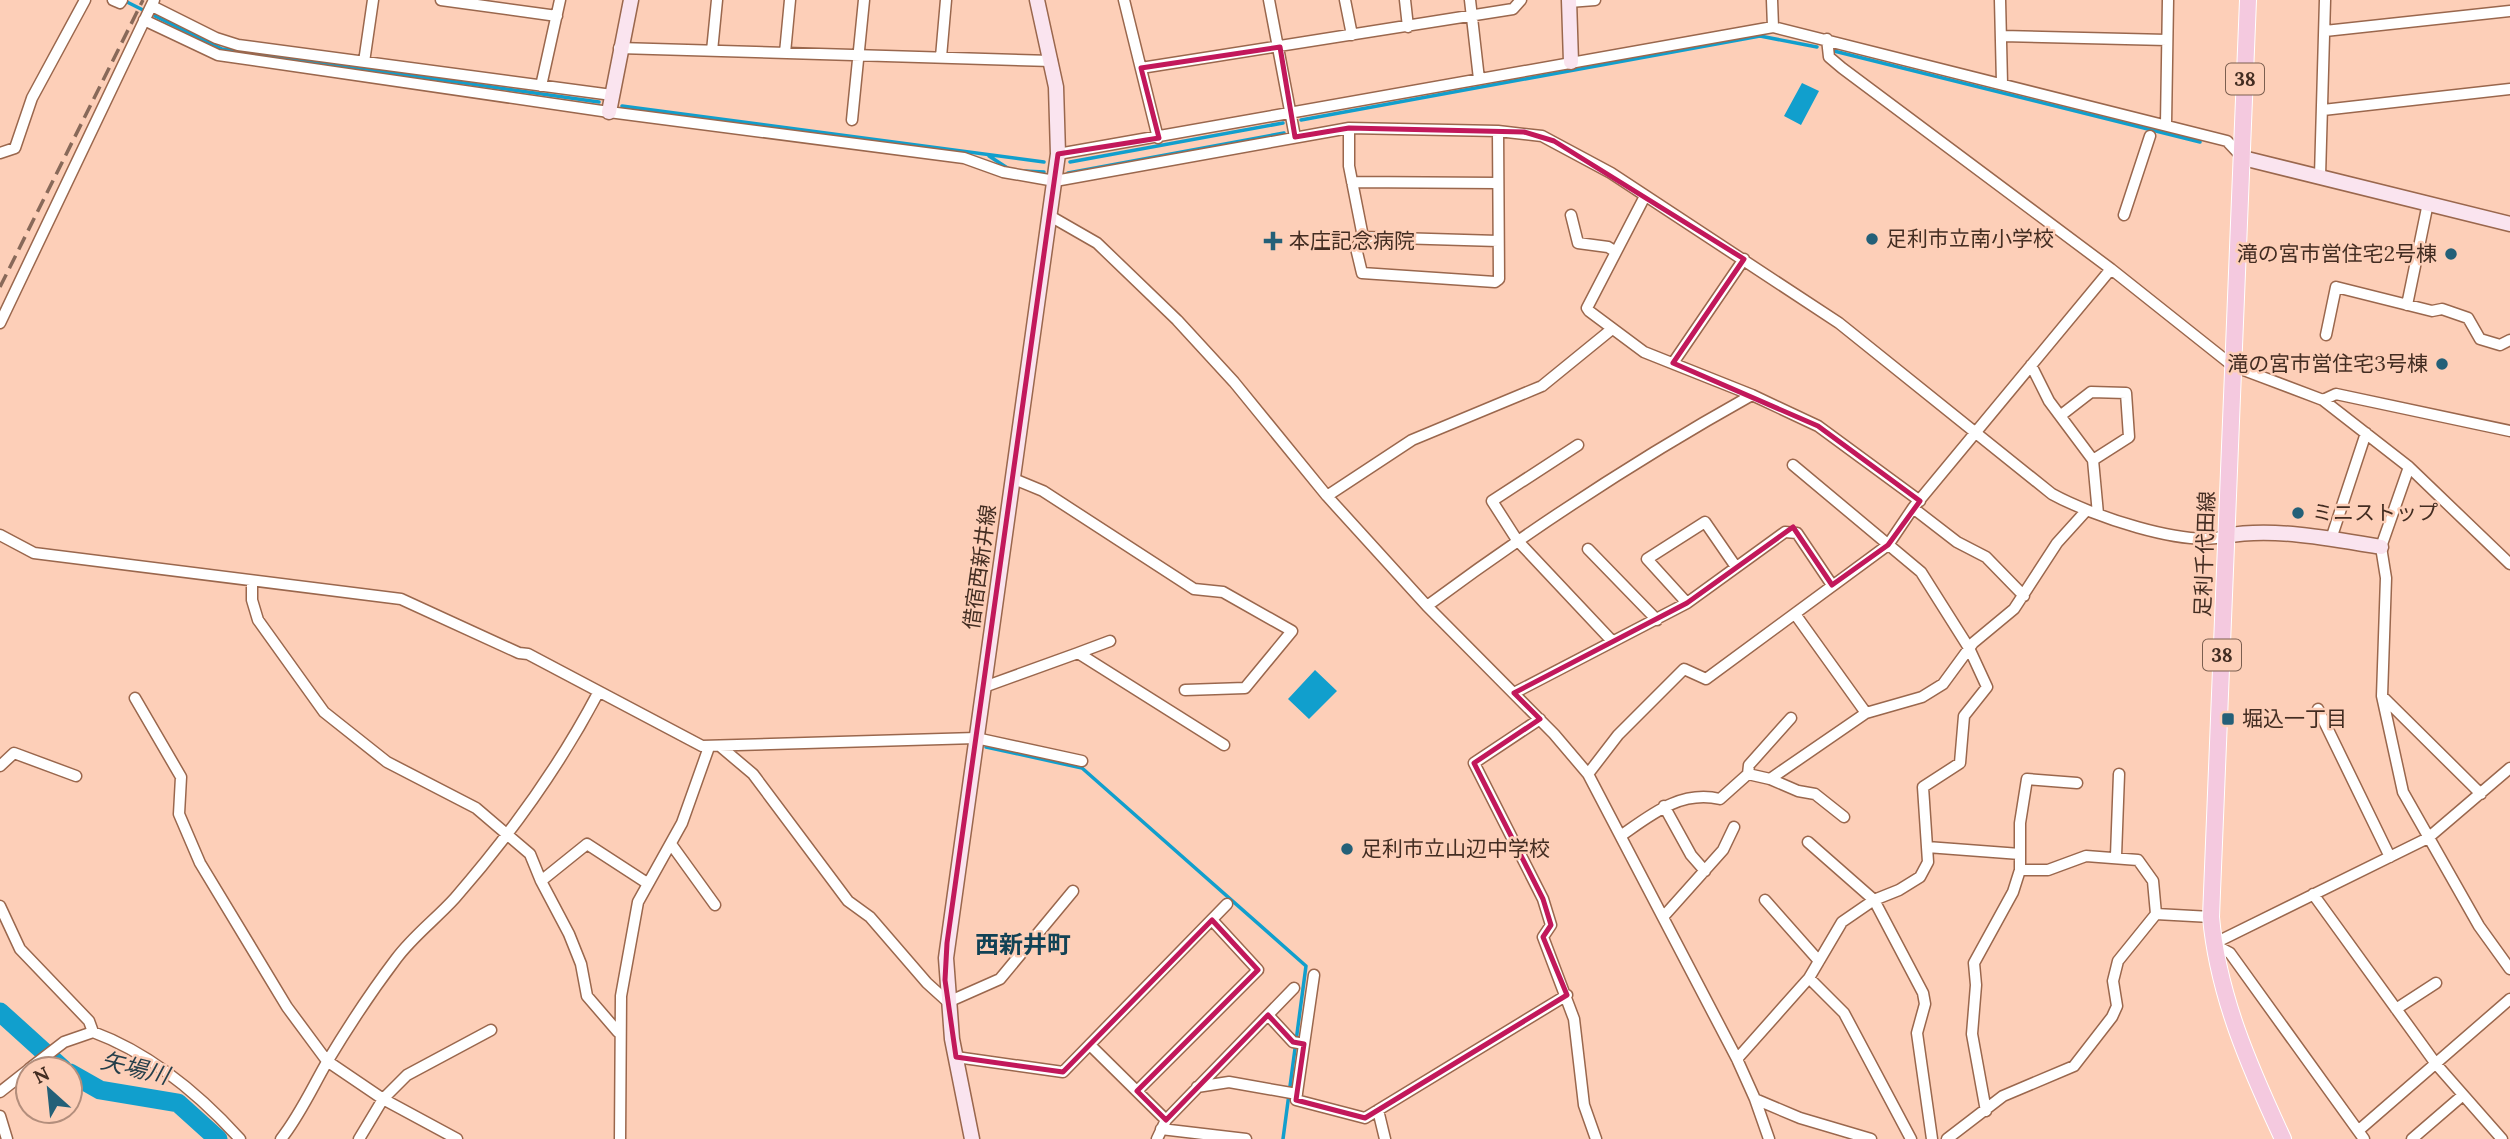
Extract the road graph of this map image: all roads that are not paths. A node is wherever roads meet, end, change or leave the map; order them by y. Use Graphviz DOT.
graph roads {
  1 [pos="85,0"];
  2 [pos="113,0"];
  3 [pos="122,0"];
  4 [pos="373,0"];
  5 [pos="441,0"];
  6 [pos="560,0"];
  7 [pos="631,0"];
  8 [pos="717,0"];
  9 [pos="790,0"];
  10 [pos="864,0"];
  11 [pos="946,0"];
  12 [pos="1037,0"];
  13 [pos="1124,0"];
  14 [pos="1269,0"];
  15 [pos="1345,0"];
  16 [pos="1405,0"];
  17 [pos="1470,0"];
  18 [pos="1521,0"];
  19 [pos="1595,0"];
  20 [pos="1772,0"];
  21 [pos="2000,0"];
  22 [pos="2168,0"];
  23 [pos="2248,0"];
  24 [pos="2325,0"];
  25 [pos="1569,1"];
  26 [pos="153,3"];
  27 [pos="489,3"];
  28 [pos="2510,11"];
  29 [pos="557,16"];
  30 [pos="1472,16"];
  31 [pos="144,20"];
  32 [pos="1408,27"];
  33 [pos="1773,27"];
  34 [pos="2325,31"];
  35 [pos="1352,35"];
  36 [pos="2002,36"];
  37 [pos="1827,39"];
  38 [pos="2167,40"];
  39 [pos="1280,47"];
  40 [pos="619,48"];
  41 [pos="712,51"];
  42 [pos="785,53"];
  43 [pos="859,56"];
  44 [pos="941,57"];
  45 [pos="1052,61"];
  46 [pos="364,62"];
  47 [pos="1571,62"];
  48 [pos="1141,68"];
  49 [pos="1479,79"];
  50 [pos="2002,83"];
  51 [pos="541,86"];
  52 [pos="2510,89"];
  53 [pos="611,95"];
  54 [pos="2323,110"];
  55 [pos="608,112"];
  56 [pos="1291,113"];
  57 [pos="852,120"];
  58 [pos="2166,124"];
  59 [pos="1349,128"];
  60 [pos="1498,131"];
  61 [pos="2150,136"];
  62 [pos="1295,137"];
  63 [pos="1158,138"];
  64 [pos="0,153"];
  65 [pos="1058,154"];
  66 [pos="2243,158"];
  67 [pos="2320,176"];
  68 [pos="1055,181"];
  69 [pos="1352,182"];
  70 [pos="1497,183"];
  71 [pos="1644,198"];
  72 [pos="2428,203"];
  73 [pos="1571,215"];
  74 [pos="2124,215"];
  75 [pos="1050,216"];
  76 [pos="2510,224"];
  77 [pos="1363,237"];
  78 [pos="1498,241"];
  79 [pos="1616,252"];
  80 [pos="1744,259"];
  81 [pos="2111,269"];
  82 [pos="2407,305"];
  83 [pos="0,323"];
  84 [pos="1612,329"];
  85 [pos="2326,335"];
  86 [pos="2510,341"];
  87 [pos="1673,363"];
  88 [pos="2031,365"];
  89 [pos="2233,366"];
  90 [pos="1752,395"];
  91 [pos="2323,400"];
  92 [pos="2060,416"];
  93 [pos="1976,431"];
  94 [pos="2510,431"];
  95 [pos="2366,433"];
  96 [pos="1577,445"];
  97 [pos="2093,460"];
  98 [pos="1793,464"];
  99 [pos="2409,467"];
  100 [pos="1014,479"];
  101 [pos="1327,496"];
  102 [pos="1916,504"];
  103 [pos="2086,511"];
  104 [pos="2098,514"];
  105 [pos="0,536"];
  106 [pos="2226,536"];
  107 [pos="2331,539"];
  108 [pos="1517,540"];
  109 [pos="1888,545"];
  110 [pos="2381,547"];
  111 [pos="1588,549"];
  112 [pos="2510,564"];
  113 [pos="1736,567"];
  114 [pos="252,581"];
  115 [pos="1832,585"];
  116 [pos="2024,596"];
  117 [pos="1686,603"];
  118 [pos="1427,606"];
  119 [pos="1795,614"];
  120 [pos="1657,620"];
  121 [pos="1110,641"];
  122 [pos="1612,641"];
  123 [pos="1969,648"];
  124 [pos="1078,653"];
  125 [pos="984,687"];
  126 [pos="1185,690"];
  127 [pos="598,693"];
  128 [pos="1514,693"];
  129 [pos="2382,696"];
  130 [pos="135,698"];
  131 [pos="2318,709"];
  132 [pos="1866,713"];
  133 [pos="1791,718"];
  134 [pos="1540,719"];
  135 [pos="976,738"];
  136 [pos="1224,745"];
  137 [pos="715,747"];
  138 [pos="1082,761"];
  139 [pos="0,766"];
  140 [pos="2510,768"];
  141 [pos="1588,774"];
  142 [pos="1748,774"];
  143 [pos="2119,774"];
  144 [pos="76,776"];
  145 [pos="1770,779"];
  146 [pos="2077,783"];
  147 [pos="2481,794"];
  148 [pos="1664,806"];
  149 [pos="1844,817"];
  150 [pos="1734,827"];
  151 [pos="508,833"];
  152 [pos="1622,835"];
  153 [pos="2428,838"];
  154 [pos="1808,842"];
  155 [pos="671,844"];
  156 [pos="1927,847"];
  157 [pos="2020,854"];
  158 [pos="2116,856"];
  159 [pos="2390,857"];
  160 [pos="2020,870"];
  161 [pos="1704,871"];
  162 [pos="541,881"];
  163 [pos="647,883"];
  164 [pos="1073,891"];
  165 [pos="2313,894"];
  166 [pos="1765,900"];
  167 [pos="1874,900"];
  168 [pos="1227,904"];
  169 [pos="715,905"];
  170 [pos="0,906"];
  171 [pos="2156,914"];
  172 [pos="1664,916"];
  173 [pos="2211,917"];
  174 [pos="1212,920"];
  175 [pos="2213,944"];
  176 [pos="1819,961"];
  177 [pos="2510,969"];
  178 [pos="1314,975"];
  179 [pos="1809,978"];
  180 [pos="2436,983"];
  181 [pos="1294,988"];
  182 [pos="1567,995"];
  183 [pos="2510,999"];
  184 [pos="948,1002"];
  185 [pos="2396,1009"];
  186 [pos="1268,1015"];
  187 [pos="491,1030"];
  188 [pos="93,1032"];
  189 [pos="618,1032"];
  190 [pos="1304,1044"];
  191 [pos="1090,1045"];
  192 [pos="47,1055"];
  193 [pos="956,1057"];
  194 [pos="1737,1059"];
  195 [pos="327,1061"];
  196 [pos="2437,1064"];
  197 [pos="14,1081"];
  198 [pos="1197,1087"];
  199 [pos="1137,1091"];
  200 [pos="0,1092"];
  201 [pos="1297,1094"];
  202 [pos="2463,1095"];
  203 [pos="383,1099"];
  204 [pos="1755,1099"];
  205 [pos="1378,1110"];
  206 [pos="1986,1111"];
  207 [pos="0,1116"];
  208 [pos="1161,1130"];
  209 [pos="2362,1135"];
  210 [pos="2498,1135"];
  211 [pos="7,1139"];
  212 [pos="240,1139"];
  213 [pos="281,1139"];
  214 [pos="359,1139"];
  215 [pos="457,1139"];
  216 [pos="620,1139"];
  217 [pos="972,1139"];
  218 [pos="1246,1139"];
  219 [pos="1385,1139"];
  220 [pos="1596,1139"];
  221 [pos="1769,1139"];
  222 [pos="1871,1139"];
  223 [pos="1911,1139"];
  224 [pos="1932,1139"];
  225 [pos="1947,1139"];
  226 [pos="2284,1139"];
  227 [pos="2412,1139"];
  228 [pos="2486,1139"];
  1 -- 64 [label="street"];
  2 -- 3 [label="street"];
  4 -- 46 [label="street"];
  5 -- 27 [label="street"];
  6 -- 29 [label="street"];
  7 -- 40 [label="main road"];
  8 -- 41 [label="street"];
  9 -- 42 [label="street"];
  10 -- 43 [label="street"];
  11 -- 44 [label="street"];
  12 -- 45 [label="main road, 借宿西新井線"];
  13 -- 48 [label="street"];
  14 -- 39 [label="street"];
  15 -- 35 [label="street"];
  16 -- 32 [label="street"];
  17 -- 30 [label="street"];
  18 -- 30 [label="street"];
  19 -- 25 [label="street"];
  20 -- 33 [label="street"];
  21 -- 36 [label="street"];
  22 -- 38 [label="street"];
  23 -- 66 [label="main road, 足利千代田線 / 38"];
  24 -- 34 [label="street"];
  25 -- 47 [label="main road"];
  26 -- 31 [label="street"];
  26 -- 46 [label="street"];
  27 -- 29 [label="street"];
  28 -- 34 [label="street"];
  29 -- 51 [label="street"];
  30 -- 32 [label="street"];
  30 -- 49 [label="street"];
  31 -- 55 [label="street"];
  31 -- 83 [label="street"];
  32 -- 35 [label="street"];
  33 -- 37 [label="street"];
  33 -- 47 [label="street"];
  34 -- 54 [label="street"];
  35 -- 39 [label="street"];
  36 -- 38 [label="street"];
  36 -- 50 [label="street"];
  37 -- 50 [label="street"];
  37 -- 81 [label="street"];
  38 -- 58 [label="street"];
  39 -- 48 [label="street"];
  39 -- 56 [label="street"];
  40 -- 41 [label="street"];
  40 -- 53 [label="main road"];
  41 -- 42 [label="street"];
  42 -- 43 [label="street"];
  43 -- 44 [label="street"];
  43 -- 57 [label="street"];
  44 -- 45 [label="street"];
  45 -- 65 [label="main road, 借宿西新井線"];
  46 -- 51 [label="street"];
  47 -- 49 [label="street"];
  48 -- 63 [label="street"];
  49 -- 56 [label="street"];
  50 -- 58 [label="street"];
  51 -- 53 [label="street"];
  52 -- 54 [label="street"];
  53 -- 55 [label="main road"];
  54 -- 67 [label="street"];
  55 -- 68 [label="street"];
  56 -- 62 [label="street"];
  56 -- 63 [label="street"];
  58 -- 66 [label="street"];
  59 -- 60 [label="street"];
  59 -- 62 [label="street"];
  59 -- 69 [label="street"];
  60 -- 70 [label="street"];
  60 -- 71 [label="street"];
  61 -- 74 [label="street"];
  62 -- 68 [label="street"];
  63 -- 65 [label="street"];
  65 -- 68 [label="main road, 借宿西新井線"];
  66 -- 67 [label="main road"];
  66 -- 89 [label="main road, 足利千代田線 / 38"];
  67 -- 72 [label="main road"];
  68 -- 75 [label="main road, 借宿西新井線"];
  69 -- 70 [label="street"];
  69 -- 77 [label="street"];
  70 -- 78 [label="street"];
  71 -- 79 [label="street"];
  71 -- 80 [label="street"];
  72 -- 76 [label="main road"];
  72 -- 82 [label="street"];
  73 -- 79 [label="street"];
  75 -- 100 [label="main road, 借宿西新井線"];
  75 -- 101 [label="street"];
  77 -- 78 [label="street"];
  77 -- 78 [label="street"];
  79 -- 84 [label="street"];
  80 -- 87 [label="street"];
  80 -- 93 [label="street"];
  81 -- 88 [label="street"];
  81 -- 89 [label="street"];
  82 -- 85 [label="street"];
  82 -- 86 [label="street"];
  84 -- 87 [label="street"];
  84 -- 101 [label="street"];
  87 -- 90 [label="street"];
  88 -- 92 [label="street"];
  88 -- 93 [label="street"];
  89 -- 91 [label="street"];
  89 -- 106 [label="main road, 足利千代田線 / 38"];
  90 -- 102 [label="street"];
  90 -- 108 [label="street"];
  91 -- 94 [label="street"];
  91 -- 95 [label="street"];
  92 -- 97 [label="street"];
  92 -- 97 [label="street"];
  93 -- 102 [label="street"];
  93 -- 103 [label="street"];
  95 -- 99 [label="street"];
  95 -- 107 [label="street"];
  96 -- 108 [label="street"];
  97 -- 104 [label="street"];
  98 -- 109 [label="street"];
  99 -- 110 [label="street"];
  99 -- 112 [label="street"];
  100 -- 125 [label="main road, 借宿西新井線"];
  100 -- 126 [label="street"];
  101 -- 118 [label="street"];
  102 -- 109 [label="street"];
  102 -- 116 [label="street"];
  103 -- 104 [label="street"];
  103 -- 116 [label="street"];
  104 -- 106 [label="street"];
  105 -- 114 [label="street"];
  106 -- 107 [label="main road"];
  106 -- 173 [label="main road, 足利千代田線 / 38"];
  107 -- 110 [label="main road"];
  108 -- 118 [label="street"];
  108 -- 122 [label="street"];
  109 -- 115 [label="street"];
  109 -- 123 [label="street"];
  110 -- 129 [label="street"];
  111 -- 120 [label="street"];
  113 -- 115 [label="street"];
  113 -- 117 [label="street"];
  113 -- 117 [label="street"];
  114 -- 127 [label="street"];
  114 -- 151 [label="street"];
  115 -- 119 [label="street"];
  116 -- 123 [label="street"];
  117 -- 120 [label="street"];
  118 -- 128 [label="street"];
  119 -- 132 [label="street"];
  119 -- 141 [label="street"];
  120 -- 122 [label="street"];
  121 -- 124 [label="street"];
  122 -- 128 [label="street"];
  123 -- 132 [label="street"];
  123 -- 156 [label="street"];
  124 -- 125 [label="street"];
  124 -- 136 [label="street"];
  125 -- 135 [label="main road, 借宿西新井線"];
  127 -- 137 [label="street"];
  127 -- 151 [label="street"];
  128 -- 134 [label="street"];
  129 -- 147 [label="street"];
  129 -- 153 [label="street"];
  130 -- 195 [label="street"];
  131 -- 159 [label="street"];
  132 -- 145 [label="street"];
  133 -- 142 [label="street"];
  134 -- 141 [label="street"];
  134 -- 182 [label="street"];
  135 -- 137 [label="street"];
  135 -- 138 [label="street"];
  135 -- 184 [label="main road, 借宿西新井線"];
  137 -- 155 [label="street"];
  137 -- 184 [label="street"];
  139 -- 144 [label="street"];
  140 -- 147 [label="street"];
  141 -- 152 [label="street"];
  142 -- 145 [label="street"];
  142 -- 148 [label="street"];
  143 -- 158 [label="street"];
  145 -- 149 [label="street"];
  146 -- 157 [label="street"];
  147 -- 153 [label="street"];
  148 -- 152 [label="street"];
  148 -- 161 [label="street"];
  150 -- 161 [label="street"];
  151 -- 162 [label="street"];
  151 -- 195 [label="street"];
  152 -- 172 [label="street"];
  153 -- 159 [label="street"];
  153 -- 177 [label="street"];
  154 -- 167 [label="street"];
  155 -- 163 [label="street"];
  155 -- 169 [label="street"];
  156 -- 157 [label="street"];
  156 -- 167 [label="street"];
  157 -- 160 [label="street"];
  158 -- 160 [label="street"];
  158 -- 171 [label="street"];
  159 -- 165 [label="street"];
  160 -- 206 [label="street"];
  161 -- 172 [label="street"];
  162 -- 163 [label="street"];
  162 -- 189 [label="street"];
  163 -- 189 [label="street"];
  164 -- 184 [label="street"];
  165 -- 175 [label="street"];
  165 -- 185 [label="street"];
  166 -- 176 [label="street"];
  167 -- 176 [label="street"];
  167 -- 224 [label="street"];
  168 -- 174 [label="street"];
  170 -- 188 [label="street"];
  171 -- 173 [label="street"];
  171 -- 206 [label="street"];
  172 -- 194 [label="street"];
  173 -- 175 [label="main road, 足利千代田線 / 38"];
  174 -- 191 [label="street"];
  174 -- 199 [label="street"];
  175 -- 209 [label="street"];
  175 -- 226 [label="main road, 足利千代田線 / 38"];
  176 -- 179 [label="street"];
  178 -- 190 [label="street"];
  179 -- 194 [label="street"];
  179 -- 223 [label="street"];
  180 -- 185 [label="street"];
  181 -- 186 [label="street"];
  182 -- 205 [label="street"];
  182 -- 220 [label="street"];
  183 -- 196 [label="street"];
  184 -- 193 [label="main road, 借宿西新井線"];
  185 -- 196 [label="street"];
  186 -- 190 [label="street"];
  186 -- 198 [label="street"];
  187 -- 203 [label="street"];
  188 -- 192 [label="street"];
  188 -- 212 [label="street"];
  189 -- 216 [label="street"];
  190 -- 201 [label="street"];
  191 -- 193 [label="street"];
  191 -- 199 [label="street"];
  193 -- 217 [label="main road, 借宿西新井線"];
  194 -- 204 [label="street"];
  195 -- 203 [label="street"];
  195 -- 213 [label="street"];
  196 -- 202 [label="street"];
  196 -- 209 [label="street"];
  197 -- 200 [label="street"];
  198 -- 201 [label="street"];
  198 -- 208 [label="street"];
  199 -- 208 [label="street"];
  201 -- 205 [label="street"];
  202 -- 210 [label="street"];
  202 -- 227 [label="street"];
  203 -- 214 [label="street"];
  203 -- 215 [label="street"];
  204 -- 221 [label="street"];
  204 -- 222 [label="street"];
  205 -- 219 [label="street"];
  206 -- 225 [label="street"];
  207 -- 211 [label="street"];
  208 -- 218 [label="street"];
  210 -- 228 [label="street"];
}
